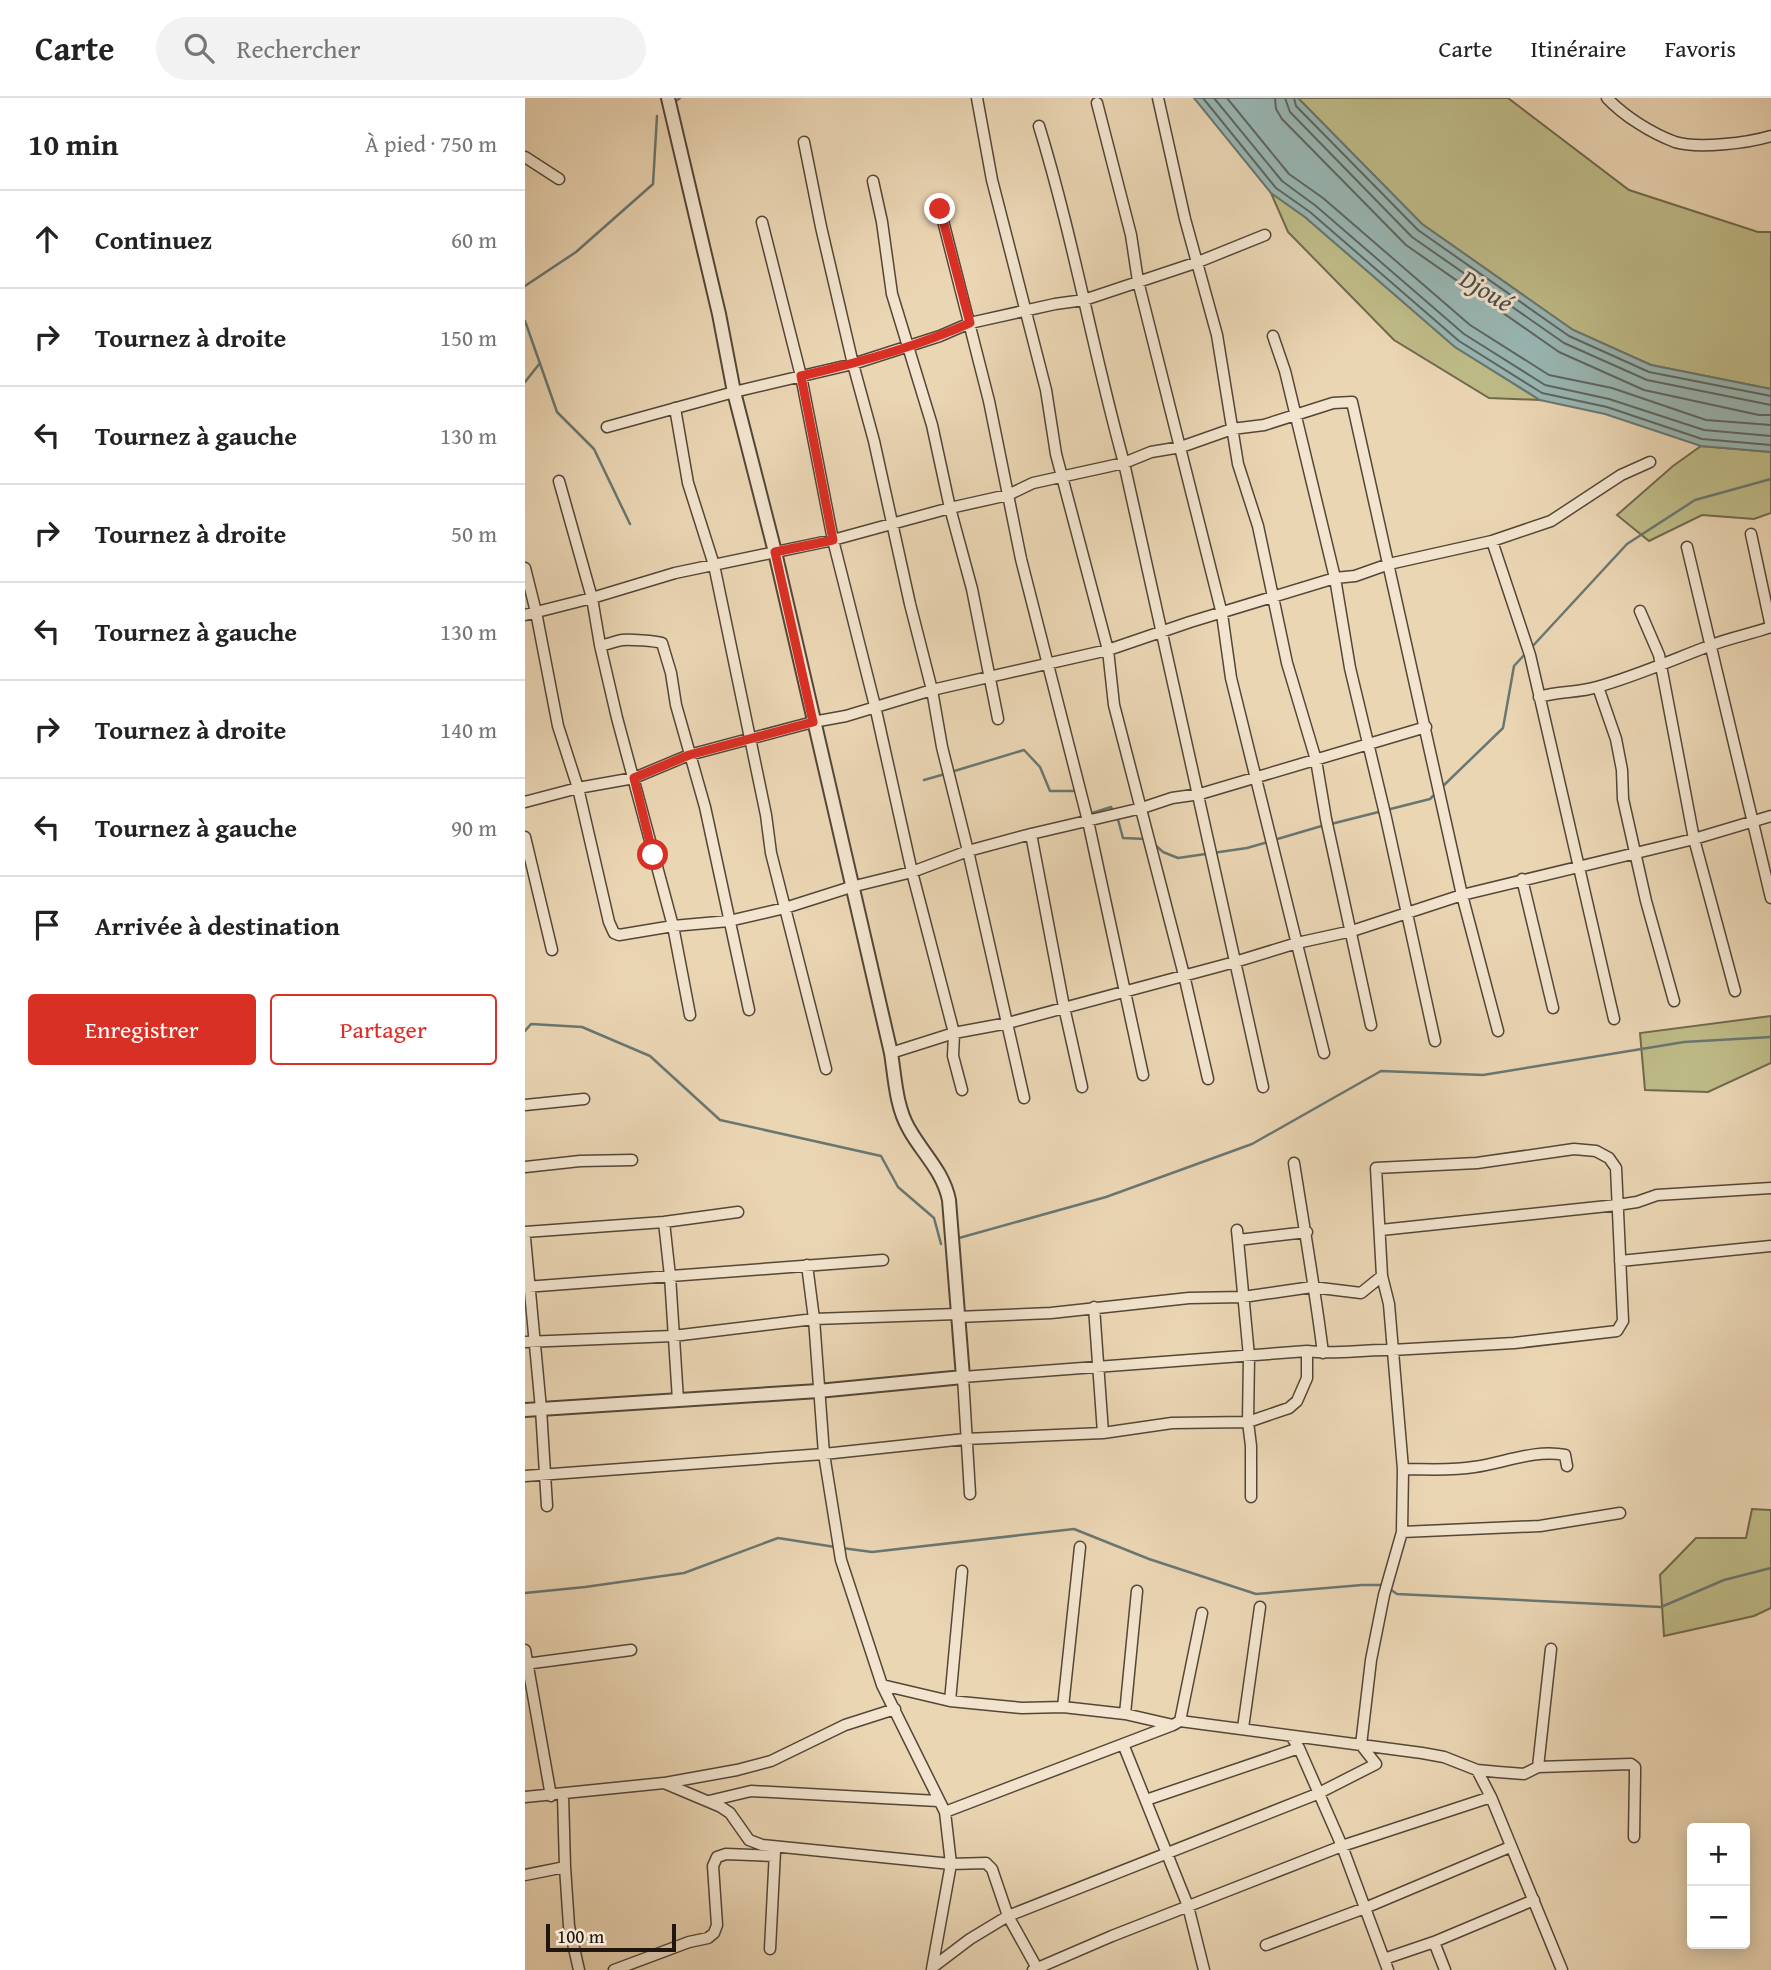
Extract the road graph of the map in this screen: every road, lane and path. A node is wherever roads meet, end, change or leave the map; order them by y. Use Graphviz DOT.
graph roads {
  1 [pos="668,98"];
  2 [pos="978,98"];
  3 [pos="1158,98"];
  4 [pos="1607,98"];
  5 [pos="1097,103"];
  6 [pos="1039,126"];
  7 [pos="1771,136"];
  8 [pos="804,142"];
  9 [pos="525,157"];
  10 [pos="559,179"];
  11 [pos="873,181"];
  12 [pos="940,209"];
  13 [pos="762,222"];
  14 [pos="1265,234"];
  15 [pos="1198,262"];
  16 [pos="1138,281"];
  17 [pos="1084,300"];
  18 [pos="1026,310"];
  19 [pos="970,323"];
  20 [pos="1273,336"];
  21 [pos="907,345"];
  22 [pos="853,364"];
  23 [pos="801,376"];
  24 [pos="734,392"];
  25 [pos="675,408"];
  26 [pos="1296,416"];
  27 [pos="607,427"];
  28 [pos="1232,429"];
  29 [pos="1181,447"];
  30 [pos="1650,462"];
  31 [pos="1124,463"];
  32 [pos="1062,477"];
  33 [pos="559,481"];
  34 [pos="1008,495"];
  35 [pos="950,508"];
  36 [pos="894,524"];
  37 [pos="1751,534"];
  38 [pos="833,540"];
  39 [pos="1492,541"];
  40 [pos="1687,547"];
  41 [pos="775,552"];
  42 [pos="1389,564"];
  43 [pos="714,565"];
  44 [pos="525,568"];
  45 [pos="1335,579"];
  46 [pos="592,598"];
  47 [pos="1273,598"];
  48 [pos="1640,611"];
  49 [pos="531,613"];
  50 [pos="1222,614"];
  51 [pos="1771,627"];
  52 [pos="1160,632"];
  53 [pos="600,645"];
  54 [pos="1711,645"];
  55 [pos="1108,650"];
  56 [pos="1048,665"];
  57 [pos="1661,666"];
  58 [pos="991,676"];
  59 [pos="1598,687"];
  60 [pos="932,690"];
  61 [pos="1539,696"];
  62 [pos="875,706"];
  63 [pos="998,719"];
  64 [pos="813,722"];
  65 [pos="1426,727"];
  66 [pos="751,740"];
  67 [pos="1368,745"];
  68 [pos="689,755"];
  69 [pos="1316,760"];
  70 [pos="1256,777"];
  71 [pos="634,778"];
  72 [pos="578,788"];
  73 [pos="1199,794"];
  74 [pos="525,802"];
  75 [pos="1142,808"];
  76 [pos="1771,816"];
  77 [pos="1753,820"];
  78 [pos="1088,821"];
  79 [pos="1031,834"];
  80 [pos="525,837"];
  81 [pos="1694,839"];
  82 [pos="968,851"];
  83 [pos="1635,854"];
  84 [pos="1579,867"];
  85 [pos="912,872"];
  86 [pos="1522,879"];
  87 [pos="851,887"];
  88 [pos="1462,895"];
  89 [pos="1771,898"];
  90 [pos="785,908"];
  91 [pos="1407,914"];
  92 [pos="729,921"];
  93 [pos="673,926"];
  94 [pos="1352,931"];
  95 [pos="1297,943"];
  96 [pos="552,950"];
  97 [pos="1235,962"];
  98 [pos="1184,975"];
  99 [pos="1124,991"];
  100 [pos="1735,991"];
  101 [pos="1674,1001"];
  102 [pos="1064,1007"];
  103 [pos="1553,1008"];
  104 [pos="749,1010"];
  105 [pos="690,1015"];
  106 [pos="1614,1019"];
  107 [pos="1008,1023"];
  108 [pos="1371,1025"];
  109 [pos="1498,1031"];
  110 [pos="954,1033"];
  111 [pos="1435,1041"];
  112 [pos="1324,1053"];
  113 [pos="891,1054"];
  114 [pos="826,1069"];
  115 [pos="1143,1075"];
  116 [pos="1208,1079"];
  117 [pos="1082,1087"];
  118 [pos="1263,1087"];
  119 [pos="962,1090"];
  120 [pos="1024,1098"];
  121 [pos="584,1099"];
  122 [pos="525,1105"];
  123 [pos="632,1160"];
  124 [pos="1294,1163"];
  125 [pos="525,1167"];
  126 [pos="1771,1188"];
  127 [pos="1617,1205"];
  128 [pos="738,1212"];
  129 [pos="664,1222"];
  130 [pos="1381,1230"];
  131 [pos="525,1231"];
  132 [pos="1307,1232"];
  133 [pos="525,1238"];
  134 [pos="1771,1246"];
  135 [pos="883,1260"];
  136 [pos="1620,1261"];
  137 [pos="807,1265"];
  138 [pos="670,1276"];
  139 [pos="1382,1276"];
  140 [pos="527,1287"];
  141 [pos="1312,1287"];
  142 [pos="1244,1297"];
  143 [pos="1094,1307"];
  144 [pos="957,1316"];
  145 [pos="814,1320"];
  146 [pos="673,1336"];
  147 [pos="529,1342"];
  148 [pos="1392,1350"];
  149 [pos="1307,1351"];
  150 [pos="1323,1353"];
  151 [pos="1249,1356"];
  152 [pos="1100,1367"];
  153 [pos="963,1377"];
  154 [pos="818,1391"];
  155 [pos="678,1400"];
  156 [pos="541,1409"];
  157 [pos="525,1410"];
  158 [pos="1248,1422"];
  159 [pos="1103,1433"];
  160 [pos="965,1439"];
  161 [pos="824,1454"];
  162 [pos="1567,1466"];
  163 [pos="1403,1469"];
  164 [pos="544,1475"];
  165 [pos="525,1476"];
  166 [pos="970,1494"];
  167 [pos="1251,1497"];
  168 [pos="547,1506"];
  169 [pos="1620,1513"];
  170 [pos="1402,1532"];
  171 [pos="1080,1547"];
  172 [pos="962,1571"];
  173 [pos="1137,1591"];
  174 [pos="1260,1607"];
  175 [pos="1202,1613"];
  176 [pos="525,1650"];
  177 [pos="631,1650"];
  178 [pos="1551,1650"];
  179 [pos="526,1664"];
  180 [pos="882,1685"];
  181 [pos="950,1701"];
  182 [pos="1063,1707"];
  183 [pos="895,1709"];
  184 [pos="1125,1714"];
  185 [pos="1176,1723"];
  186 [pos="1243,1728"];
  187 [pos="1290,1737"];
  188 [pos="1123,1744"];
  189 [pos="1361,1745"];
  190 [pos="1299,1748"];
  191 [pos="1538,1767"];
  192 [pos="1477,1770"];
  193 [pos="664,1783"];
  194 [pos="1317,1794"];
  195 [pos="563,1795"];
  196 [pos="551,1796"];
  197 [pos="525,1797"];
  198 [pos="1490,1797"];
  199 [pos="1146,1800"];
  200 [pos="709,1801"];
  201 [pos="938,1801"];
  202 [pos="945,1812"];
  203 [pos="1634,1837"];
  204 [pos="1342,1846"];
  205 [pos="1510,1847"];
  206 [pos="775,1851"];
  207 [pos="1168,1853"];
  208 [pos="951,1864"];
  209 [pos="565,1867"];
  210 [pos="525,1875"];
  211 [pos="1534,1900"];
  212 [pos="1188,1906"];
  213 [pos="1365,1908"];
  214 [pos="1008,1916"];
  215 [pos="1434,1942"];
  216 [pos="1266,1945"];
  217 [pos="770,1950"];
  218 [pos="1384,1959"];
  219 [pos="932,1969"];
  220 [pos="1035,1969"];
  221 [pos="579,1970"];
  222 [pos="614,1970"];
  223 [pos="1204,1970"];
  224 [pos="1388,1970"];
  225 [pos="1445,1970"];
  226 [pos="1562,1970"];
  1 -- 24 [label="street"];
  2 -- 18 [label="street"];
  3 -- 15 [label="street"];
  4 -- 7 [label="street"];
  5 -- 16 [label="street"];
  6 -- 17 [label="street"];
  8 -- 22 [label="street"];
  9 -- 10 [label="street"];
  11 -- 21 [label="street"];
  12 -- 19 [label="street"];
  13 -- 23 [label="street"];
  14 -- 15 [label="street"];
  15 -- 16 [label="street"];
  15 -- 28 [label="street"];
  16 -- 17 [label="street"];
  16 -- 29 [label="street"];
  17 -- 18 [label="street"];
  17 -- 31 [label="street"];
  18 -- 19 [label="street"];
  18 -- 32 [label="street"];
  19 -- 21 [label="street"];
  19 -- 34 [label="street"];
  20 -- 26 [label="street"];
  21 -- 22 [label="street"];
  21 -- 35 [label="street"];
  22 -- 23 [label="street"];
  22 -- 36 [label="street"];
  23 -- 24 [label="street"];
  23 -- 38 [label="street"];
  24 -- 25 [label="street"];
  24 -- 41 [label="street"];
  25 -- 27 [label="street"];
  25 -- 43 [label="street"];
  26 -- 28 [label="street"];
  26 -- 42 [label="street"];
  26 -- 45 [label="street"];
  28 -- 29 [label="street"];
  28 -- 47 [label="street"];
  29 -- 31 [label="street"];
  29 -- 50 [label="street"];
  30 -- 39 [label="street"];
  31 -- 32 [label="street"];
  31 -- 52 [label="street"];
  32 -- 34 [label="street"];
  32 -- 55 [label="street"];
  33 -- 46 [label="street"];
  34 -- 35 [label="street"];
  34 -- 56 [label="street"];
  35 -- 36 [label="street"];
  35 -- 58 [label="street"];
  36 -- 38 [label="street"];
  36 -- 60 [label="street"];
  37 -- 51 [label="street"];
  38 -- 41 [label="street"];
  38 -- 62 [label="street"];
  39 -- 42 [label="street"];
  39 -- 61 [label="street"];
  40 -- 54 [label="street"];
  41 -- 43 [label="street"];
  41 -- 64 [label="street"];
  42 -- 45 [label="street"];
  42 -- 65 [label="street"];
  43 -- 46 [label="street"];
  43 -- 66 [label="street"];
  44 -- 49 [label="street"];
  45 -- 47 [label="street"];
  45 -- 67 [label="street"];
  46 -- 49 [label="street"];
  46 -- 53 [label="street"];
  47 -- 50 [label="street"];
  47 -- 69 [label="street"];
  48 -- 57 [label="street"];
  49 -- 72 [label="street"];
  50 -- 52 [label="street"];
  50 -- 70 [label="street"];
  51 -- 54 [label="street"];
  52 -- 55 [label="street"];
  52 -- 73 [label="street"];
  53 -- 68 [label="street"];
  53 -- 71 [label="street"];
  54 -- 57 [label="street"];
  54 -- 77 [label="street"];
  55 -- 56 [label="street"];
  55 -- 75 [label="street"];
  56 -- 58 [label="street"];
  56 -- 78 [label="street"];
  57 -- 59 [label="street"];
  57 -- 81 [label="street"];
  58 -- 60 [label="street"];
  58 -- 63 [label="street"];
  59 -- 61 [label="street"];
  59 -- 83 [label="street"];
  60 -- 62 [label="street"];
  60 -- 82 [label="street"];
  61 -- 84 [label="street"];
  62 -- 64 [label="street"];
  62 -- 85 [label="street"];
  64 -- 66 [label="street"];
  64 -- 87 [label="street"];
  65 -- 67 [label="street"];
  65 -- 88 [label="street"];
  66 -- 68 [label="street"];
  66 -- 90 [label="street"];
  67 -- 69 [label="street"];
  67 -- 91 [label="street"];
  68 -- 71 [label="street"];
  68 -- 92 [label="street"];
  69 -- 70 [label="street"];
  69 -- 94 [label="street"];
  70 -- 73 [label="street"];
  70 -- 95 [label="street"];
  71 -- 72 [label="street"];
  71 -- 93 [label="street"];
  72 -- 74 [label="street"];
  72 -- 93 [label="street"];
  73 -- 75 [label="street"];
  73 -- 97 [label="street"];
  75 -- 78 [label="street"];
  75 -- 98 [label="street"];
  76 -- 77 [label="street"];
  77 -- 81 [label="street"];
  77 -- 89 [label="street"];
  78 -- 79 [label="street"];
  78 -- 99 [label="street"];
  79 -- 82 [label="street"];
  79 -- 102 [label="street"];
  80 -- 96 [label="street"];
  81 -- 83 [label="street"];
  81 -- 100 [label="street"];
  82 -- 85 [label="street"];
  82 -- 107 [label="street"];
  83 -- 84 [label="street"];
  83 -- 101 [label="street"];
  84 -- 86 [label="street"];
  84 -- 106 [label="street"];
  85 -- 87 [label="street"];
  85 -- 110 [label="street"];
  86 -- 88 [label="street"];
  86 -- 103 [label="street"];
  87 -- 90 [label="street"];
  87 -- 113 [label="street"];
  88 -- 91 [label="street"];
  88 -- 109 [label="street"];
  90 -- 92 [label="street"];
  90 -- 114 [label="street"];
  91 -- 94 [label="street"];
  91 -- 111 [label="street"];
  92 -- 93 [label="street"];
  92 -- 104 [label="street"];
  93 -- 105 [label="street"];
  94 -- 95 [label="street"];
  94 -- 108 [label="street"];
  95 -- 97 [label="street"];
  95 -- 112 [label="street"];
  97 -- 98 [label="street"];
  97 -- 118 [label="street"];
  98 -- 99 [label="street"];
  98 -- 116 [label="street"];
  99 -- 102 [label="street"];
  99 -- 115 [label="street"];
  102 -- 107 [label="street"];
  102 -- 117 [label="street"];
  107 -- 110 [label="street"];
  107 -- 120 [label="street"];
  110 -- 113 [label="street"];
  110 -- 119 [label="street"];
  113 -- 144 [label="street"];
  121 -- 122 [label="street"];
  123 -- 125 [label="street"];
  124 -- 132 [label="street"];
  126 -- 127 [label="street"];
  127 -- 130 [label="street"];
  127 -- 130 [label="street"];
  127 -- 136 [label="street"];
  128 -- 129 [label="street"];
  129 -- 131 [label="street"];
  129 -- 138 [label="street"];
  130 -- 139 [label="street"];
  132 -- 141 [label="street"];
  132 -- 142 [label="street"];
  133 -- 140 [label="street"];
  134 -- 136 [label="street"];
  135 -- 137 [label="street"];
  136 -- 148 [label="street"];
  137 -- 138 [label="street"];
  137 -- 145 [label="street"];
  138 -- 140 [label="street"];
  138 -- 146 [label="street"];
  139 -- 141 [label="street"];
  139 -- 148 [label="street"];
  140 -- 147 [label="street"];
  141 -- 142 [label="street"];
  141 -- 150 [label="street"];
  142 -- 143 [label="street"];
  142 -- 151 [label="street"];
  143 -- 144 [label="street"];
  143 -- 152 [label="street"];
  144 -- 145 [label="street"];
  144 -- 153 [label="street"];
  145 -- 146 [label="street"];
  145 -- 154 [label="street"];
  146 -- 147 [label="street"];
  146 -- 155 [label="street"];
  147 -- 156 [label="street"];
  148 -- 150 [label="street"];
  148 -- 163 [label="street"];
  149 -- 150 [label="street"];
  149 -- 151 [label="street"];
  149 -- 158 [label="street"];
  151 -- 152 [label="street"];
  151 -- 158 [label="street"];
  152 -- 153 [label="street"];
  152 -- 159 [label="street"];
  153 -- 154 [label="street"];
  153 -- 160 [label="street"];
  154 -- 155 [label="street"];
  154 -- 161 [label="street"];
  155 -- 156 [label="street"];
  156 -- 157 [label="street"];
  156 -- 164 [label="street"];
  158 -- 159 [label="street"];
  158 -- 167 [label="street"];
  159 -- 160 [label="street"];
  160 -- 161 [label="street"];
  160 -- 166 [label="street"];
  161 -- 164 [label="street"];
  161 -- 180 [label="street"];
  162 -- 163 [label="street"];
  163 -- 170 [label="street"];
  164 -- 165 [label="street"];
  164 -- 168 [label="street"];
  169 -- 170 [label="street"];
  170 -- 189 [label="street"];
  171 -- 182 [label="street"];
  172 -- 181 [label="street"];
  173 -- 184 [label="street"];
  174 -- 186 [label="street"];
  175 -- 185 [label="street"];
  176 -- 179 [label="street"];
  177 -- 179 [label="street"];
  178 -- 191 [label="street"];
  179 -- 196 [label="street"];
  180 -- 181 [label="street"];
  180 -- 183 [label="street"];
  181 -- 182 [label="street"];
  182 -- 184 [label="street"];
  183 -- 193 [label="street"];
  183 -- 201 [label="street"];
  184 -- 185 [label="street"];
  185 -- 186 [label="street"];
  185 -- 188 [label="street"];
  186 -- 187 [label="street"];
  187 -- 189 [label="street"];
  187 -- 190 [label="street"];
  188 -- 199 [label="street"];
  188 -- 202 [label="street"];
  189 -- 192 [label="street"];
  189 -- 194 [label="street"];
  190 -- 194 [label="street"];
  190 -- 199 [label="street"];
  191 -- 192 [label="street"];
  191 -- 203 [label="street"];
  192 -- 198 [label="street"];
  193 -- 195 [label="street"];
  193 -- 200 [label="street"];
  194 -- 204 [label="street"];
  194 -- 207 [label="street"];
  195 -- 196 [label="street"];
  195 -- 209 [label="street"];
  196 -- 197 [label="street"];
  198 -- 204 [label="street"];
  198 -- 205 [label="street"];
  199 -- 207 [label="street"];
  200 -- 201 [label="street"];
  200 -- 206 [label="street"];
  201 -- 202 [label="street"];
  202 -- 208 [label="street"];
  204 -- 212 [label="street"];
  204 -- 213 [label="street"];
  205 -- 211 [label="street"];
  205 -- 213 [label="street"];
  206 -- 208 [label="street"];
  206 -- 217 [label="street"];
  206 -- 222 [label="street"];
  207 -- 212 [label="street"];
  207 -- 214 [label="street"];
  208 -- 214 [label="street"];
  208 -- 219 [label="street"];
  209 -- 210 [label="street"];
  209 -- 221 [label="street"];
  211 -- 215 [label="street"];
  211 -- 226 [label="street"];
  212 -- 220 [label="street"];
  212 -- 223 [label="street"];
  213 -- 216 [label="street"];
  213 -- 218 [label="street"];
  214 -- 219 [label="street"];
  214 -- 220 [label="street"];
  215 -- 218 [label="street"];
  215 -- 225 [label="street"];
  218 -- 224 [label="street"];
}
